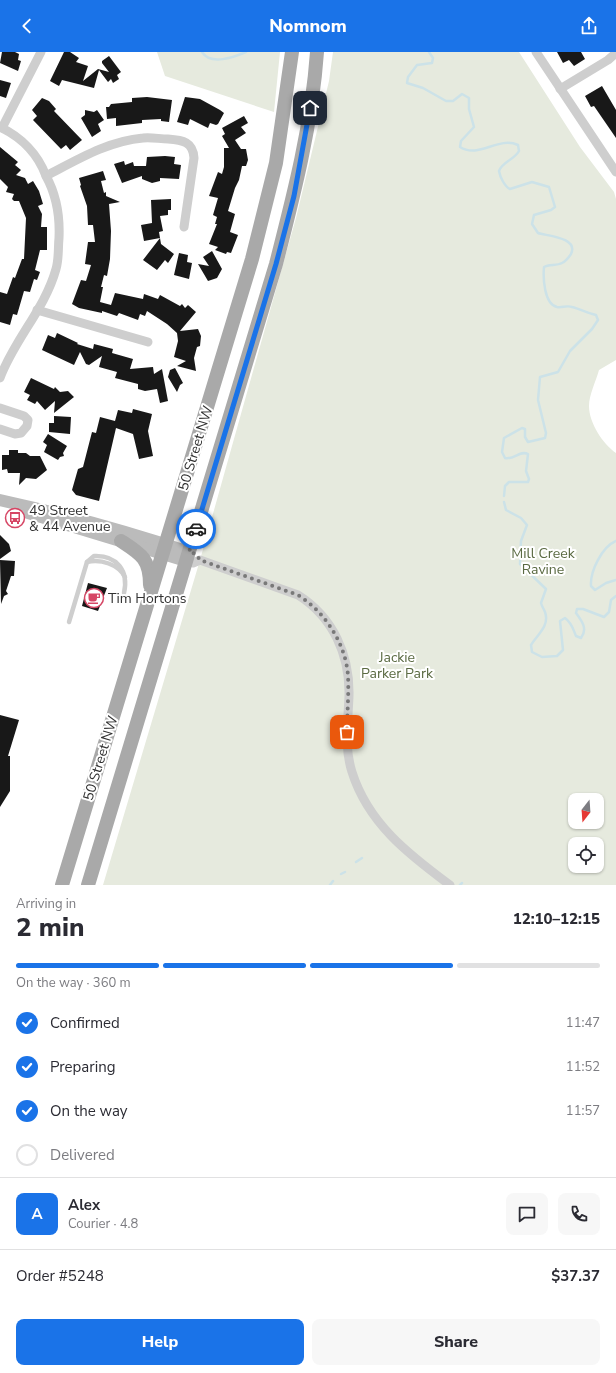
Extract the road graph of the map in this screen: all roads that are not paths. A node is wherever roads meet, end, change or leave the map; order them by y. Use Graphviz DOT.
graph roads {
  1 [pos="41,52"];
  2 [pos="292,52"];
  3 [pos="317,52"];
  4 [pos="536,52"];
  5 [pos="616,53"];
  6 [pos="560,90"];
  7 [pos="1,127"];
  8 [pos="616,172"];
  9 [pos="46,176"];
  10 [pos="184,227"];
  11 [pos="37,310"];
  12 [pos="148,342"];
  13 [pos="0,378"];
  14 [pos="0,408"];
  15 [pos="0,429"];
  16 [pos="0,500"];
  17 [pos="0,504"];
  18 [pos="121,541"];
  19 [pos="164,549"];
  20 [pos="192,558"];
  21 [pos="124,593"];
  22 [pos="150,596"];
  23 [pos="69,622"];
  24 [pos="62,885"];
  25 [pos="88,885"];
  26 [pos="450,885"];
  1 -- 7 [label="street"];
  2 -- 19 [label="main road, 50 Street NW"];
  3 -- 20 [label="main road, 50 Street NW"];
  4 -- 6 [label="street"];
  5 -- 6 [label="street"];
  6 -- 8 [label="street"];
  7 -- 9 [label="street"];
  9 -- 10 [label="street"];
  9 -- 11 [label="street"];
  11 -- 12 [label="street"];
  11 -- 13 [label="street"];
  14 -- 15 [label="street"];
  16 -- 19 [label="street"];
  17 -- 18 [label="street"];
  18 -- 19 [label="street"];
  18 -- 22 [label="main road"];
  19 -- 20 [label="street"];
  19 -- 22 [label="main road, 50 Street NW"];
  20 -- 25 [label="main road, 50 Street NW"];
  20 -- 26 [label="street"];
  21 -- 23 [label="lane"];
  22 -- 24 [label="main road, 50 Street NW"];
}
